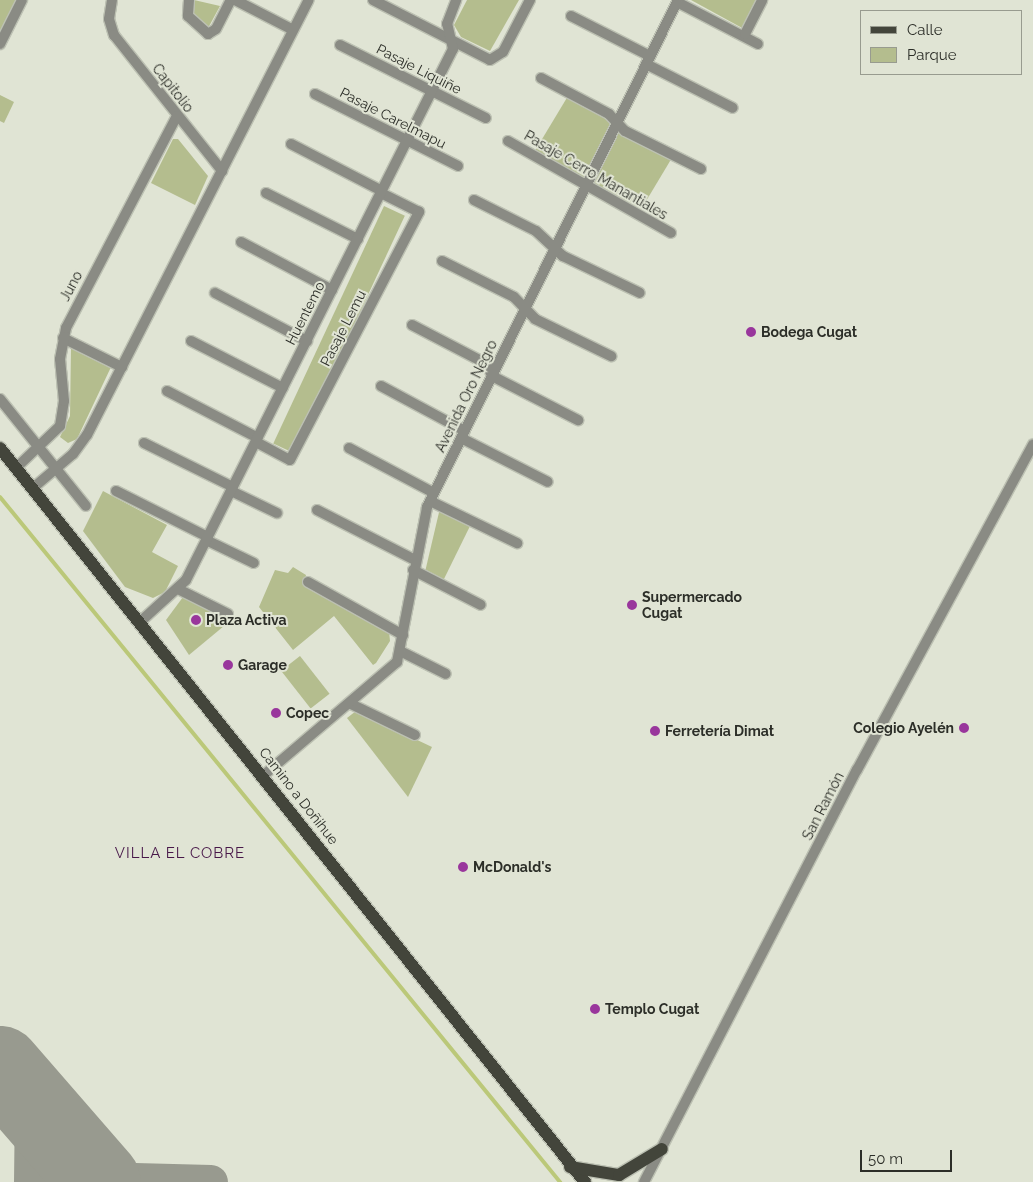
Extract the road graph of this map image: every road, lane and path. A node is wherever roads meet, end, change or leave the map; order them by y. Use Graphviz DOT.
graph roads {
  1 [pos="22,0"];
  2 [pos="112,0"];
  3 [pos="189,0"];
  4 [pos="233,0"];
  5 [pos="308,0"];
  6 [pos="373,0"];
  7 [pos="456,0"];
  8 [pos="530,0"];
  9 [pos="762,0"];
  10 [pos="678,1"];
  11 [pos="571,16"];
  12 [pos="293,30"];
  13 [pos="745,34"];
  14 [pos="454,42"];
  15 [pos="0,44"];
  16 [pos="758,44"];
  17 [pos="340,45"];
  18 [pos="648,60"];
  19 [pos="541,78"];
  20 [pos="432,91"];
  21 [pos="315,94"];
  22 [pos="732,108"];
  23 [pos="177,116"];
  24 [pos="486,118"];
  25 [pos="617,123"];
  26 [pos="407,141"];
  27 [pos="508,141"];
  28 [pos="291,144"];
  29 [pos="458,166"];
  30 [pos="701,169"];
  31 [pos="222,171"];
  32 [pos="585,188"];
  33 [pos="381,192"];
  34 [pos="266,193"];
  35 [pos="474,200"];
  36 [pos="671,233"];
  37 [pos="358,239"];
  38 [pos="241,242"];
  39 [pos="554,250"];
  40 [pos="442,261"];
  41 [pos="332,290"];
  42 [pos="215,293"];
  43 [pos="640,293"];
  44 [pos="525,310"];
  45 [pos="412,325"];
  46 [pos="63,338"];
  47 [pos="191,341"];
  48 [pos="307,341"];
  49 [pos="611,356"];
  50 [pos="122,367"];
  51 [pos="492,376"];
  52 [pos="381,386"];
  53 [pos="283,388"];
  54 [pos="167,391"];
  55 [pos="0,399"];
  56 [pos="578,420"];
  57 [pos="463,435"];
  58 [pos="257,440"];
  59 [pos="144,443"];
  60 [pos="1033,445"];
  61 [pos="0,448"];
  62 [pos="40,448"];
  63 [pos="349,448"];
  64 [pos="16,468"];
  65 [pos="57,470"];
  66 [pos="548,482"];
  67 [pos="33,488"];
  68 [pos="232,489"];
  69 [pos="116,491"];
  70 [pos="432,497"];
  71 [pos="86,506"];
  72 [pos="317,510"];
  73 [pos="277,513"];
  74 [pos="207,539"];
  75 [pos="517,543"];
  76 [pos="415,560"];
  77 [pos="254,563"];
  78 [pos="413,570"];
  79 [pos="308,582"];
  80 [pos="178,589"];
  81 [pos="481,605"];
  82 [pos="228,614"];
  83 [pos="140,622"];
  84 [pos="403,635"];
  85 [pos="400,651"];
  86 [pos="446,674"];
  87 [pos="351,704"];
  88 [pos="415,735"];
  89 [pos="264,775"];
  90 [pos="662,1149"];
  91 [pos="570,1167"];
  92 [pos="585,1182"];
  93 [pos="596,1182"];
  94 [pos="644,1182"];
  1 -- 15 [label="street"];
  2 -- 23 [label="street, Capitolio"];
  3 -- 4 [label="street"];
  4 -- 12 [label="street"];
  5 -- 12 [label="street"];
  6 -- 14 [label="street"];
  7 -- 14 [label="street"];
  8 -- 14 [label="street"];
  9 -- 13 [label="street"];
  10 -- 13 [label="street"];
  10 -- 18 [label="street, Avenida Oro Negro"];
  11 -- 18 [label="street"];
  12 -- 31 [label="street"];
  13 -- 16 [label="street"];
  14 -- 20 [label="street, Huentemo"];
  17 -- 20 [label="street, Pasaje Liquiñe"];
  18 -- 22 [label="street"];
  18 -- 25 [label="street, Avenida Oro Negro"];
  19 -- 25 [label="street"];
  20 -- 24 [label="street, Pasaje Liquiñe"];
  20 -- 26 [label="street, Huentemo"];
  21 -- 26 [label="street, Pasaje Carelmapu"];
  23 -- 31 [label="street, Capitolio"];
  23 -- 46 [label="street, Juno"];
  25 -- 30 [label="street"];
  25 -- 32 [label="street, Avenida Oro Negro"];
  26 -- 29 [label="street, Pasaje Carelmapu"];
  26 -- 33 [label="street, Huentemo"];
  27 -- 32 [label="street, Pasaje Cerro Manantiales"];
  28 -- 33 [label="street"];
  31 -- 50 [label="street"];
  32 -- 36 [label="street, Pasaje Cerro Manantiales"];
  32 -- 39 [label="street, Avenida Oro Negro"];
  33 -- 37 [label="street, Huentemo"];
  33 -- 58 [label="street, Pasaje Lemu"];
  34 -- 37 [label="street"];
  35 -- 39 [label="street"];
  37 -- 41 [label="street, Huentemo"];
  38 -- 41 [label="street"];
  39 -- 43 [label="street"];
  39 -- 44 [label="street, Avenida Oro Negro"];
  40 -- 44 [label="street"];
  41 -- 48 [label="street, Huentemo"];
  42 -- 48 [label="street"];
  44 -- 49 [label="street"];
  44 -- 51 [label="street, Avenida Oro Negro"];
  45 -- 51 [label="street"];
  46 -- 50 [label="street"];
  46 -- 62 [label="street, Juno"];
  47 -- 53 [label="street"];
  48 -- 53 [label="street, Huentemo"];
  50 -- 65 [label="street"];
  51 -- 56 [label="street"];
  51 -- 57 [label="street, Avenida Oro Negro"];
  52 -- 57 [label="street"];
  53 -- 58 [label="street, Huentemo"];
  54 -- 58 [label="street, Pasaje Lemu"];
  55 -- 62 [label="street"];
  57 -- 66 [label="street"];
  57 -- 70 [label="street, Avenida Oro Negro"];
  58 -- 68 [label="street, Huentemo"];
  59 -- 68 [label="street"];
  60 -- 90 [label="street, San Ramón"];
  61 -- 64 [label="main road, Camino a Doñihue"];
  62 -- 64 [label="street, Juno"];
  62 -- 65 [label="street"];
  63 -- 70 [label="street"];
  64 -- 67 [label="main road, Camino a Doñihue"];
  65 -- 67 [label="street"];
  65 -- 71 [label="street"];
  67 -- 83 [label="main road, Camino a Doñihue"];
  68 -- 73 [label="street"];
  68 -- 74 [label="street, Huentemo"];
  69 -- 74 [label="street"];
  70 -- 75 [label="street"];
  70 -- 76 [label="street, Avenida Oro Negro"];
  72 -- 76 [label="street"];
  74 -- 77 [label="street"];
  74 -- 80 [label="street, Huentemo"];
  76 -- 78 [label="street, Avenida Oro Negro"];
  78 -- 81 [label="street"];
  78 -- 84 [label="street, Avenida Oro Negro"];
  79 -- 84 [label="street"];
  80 -- 82 [label="street"];
  80 -- 83 [label="street, Huentemo"];
  83 -- 89 [label="main road, Camino a Doñihue"];
  84 -- 85 [label="street, Avenida Oro Negro"];
  85 -- 86 [label="street"];
  85 -- 87 [label="street, Avenida Oro Negro"];
  87 -- 88 [label="street"];
  87 -- 89 [label="street, Avenida Oro Negro"];
  89 -- 91 [label="main road, Camino a Doñihue"];
  90 -- 91 [label="main road"];
  90 -- 94 [label="street, San Ramón"];
  91 -- 92 [label="main road, Camino a Doñihue"];
  91 -- 93 [label="main road"];
}
